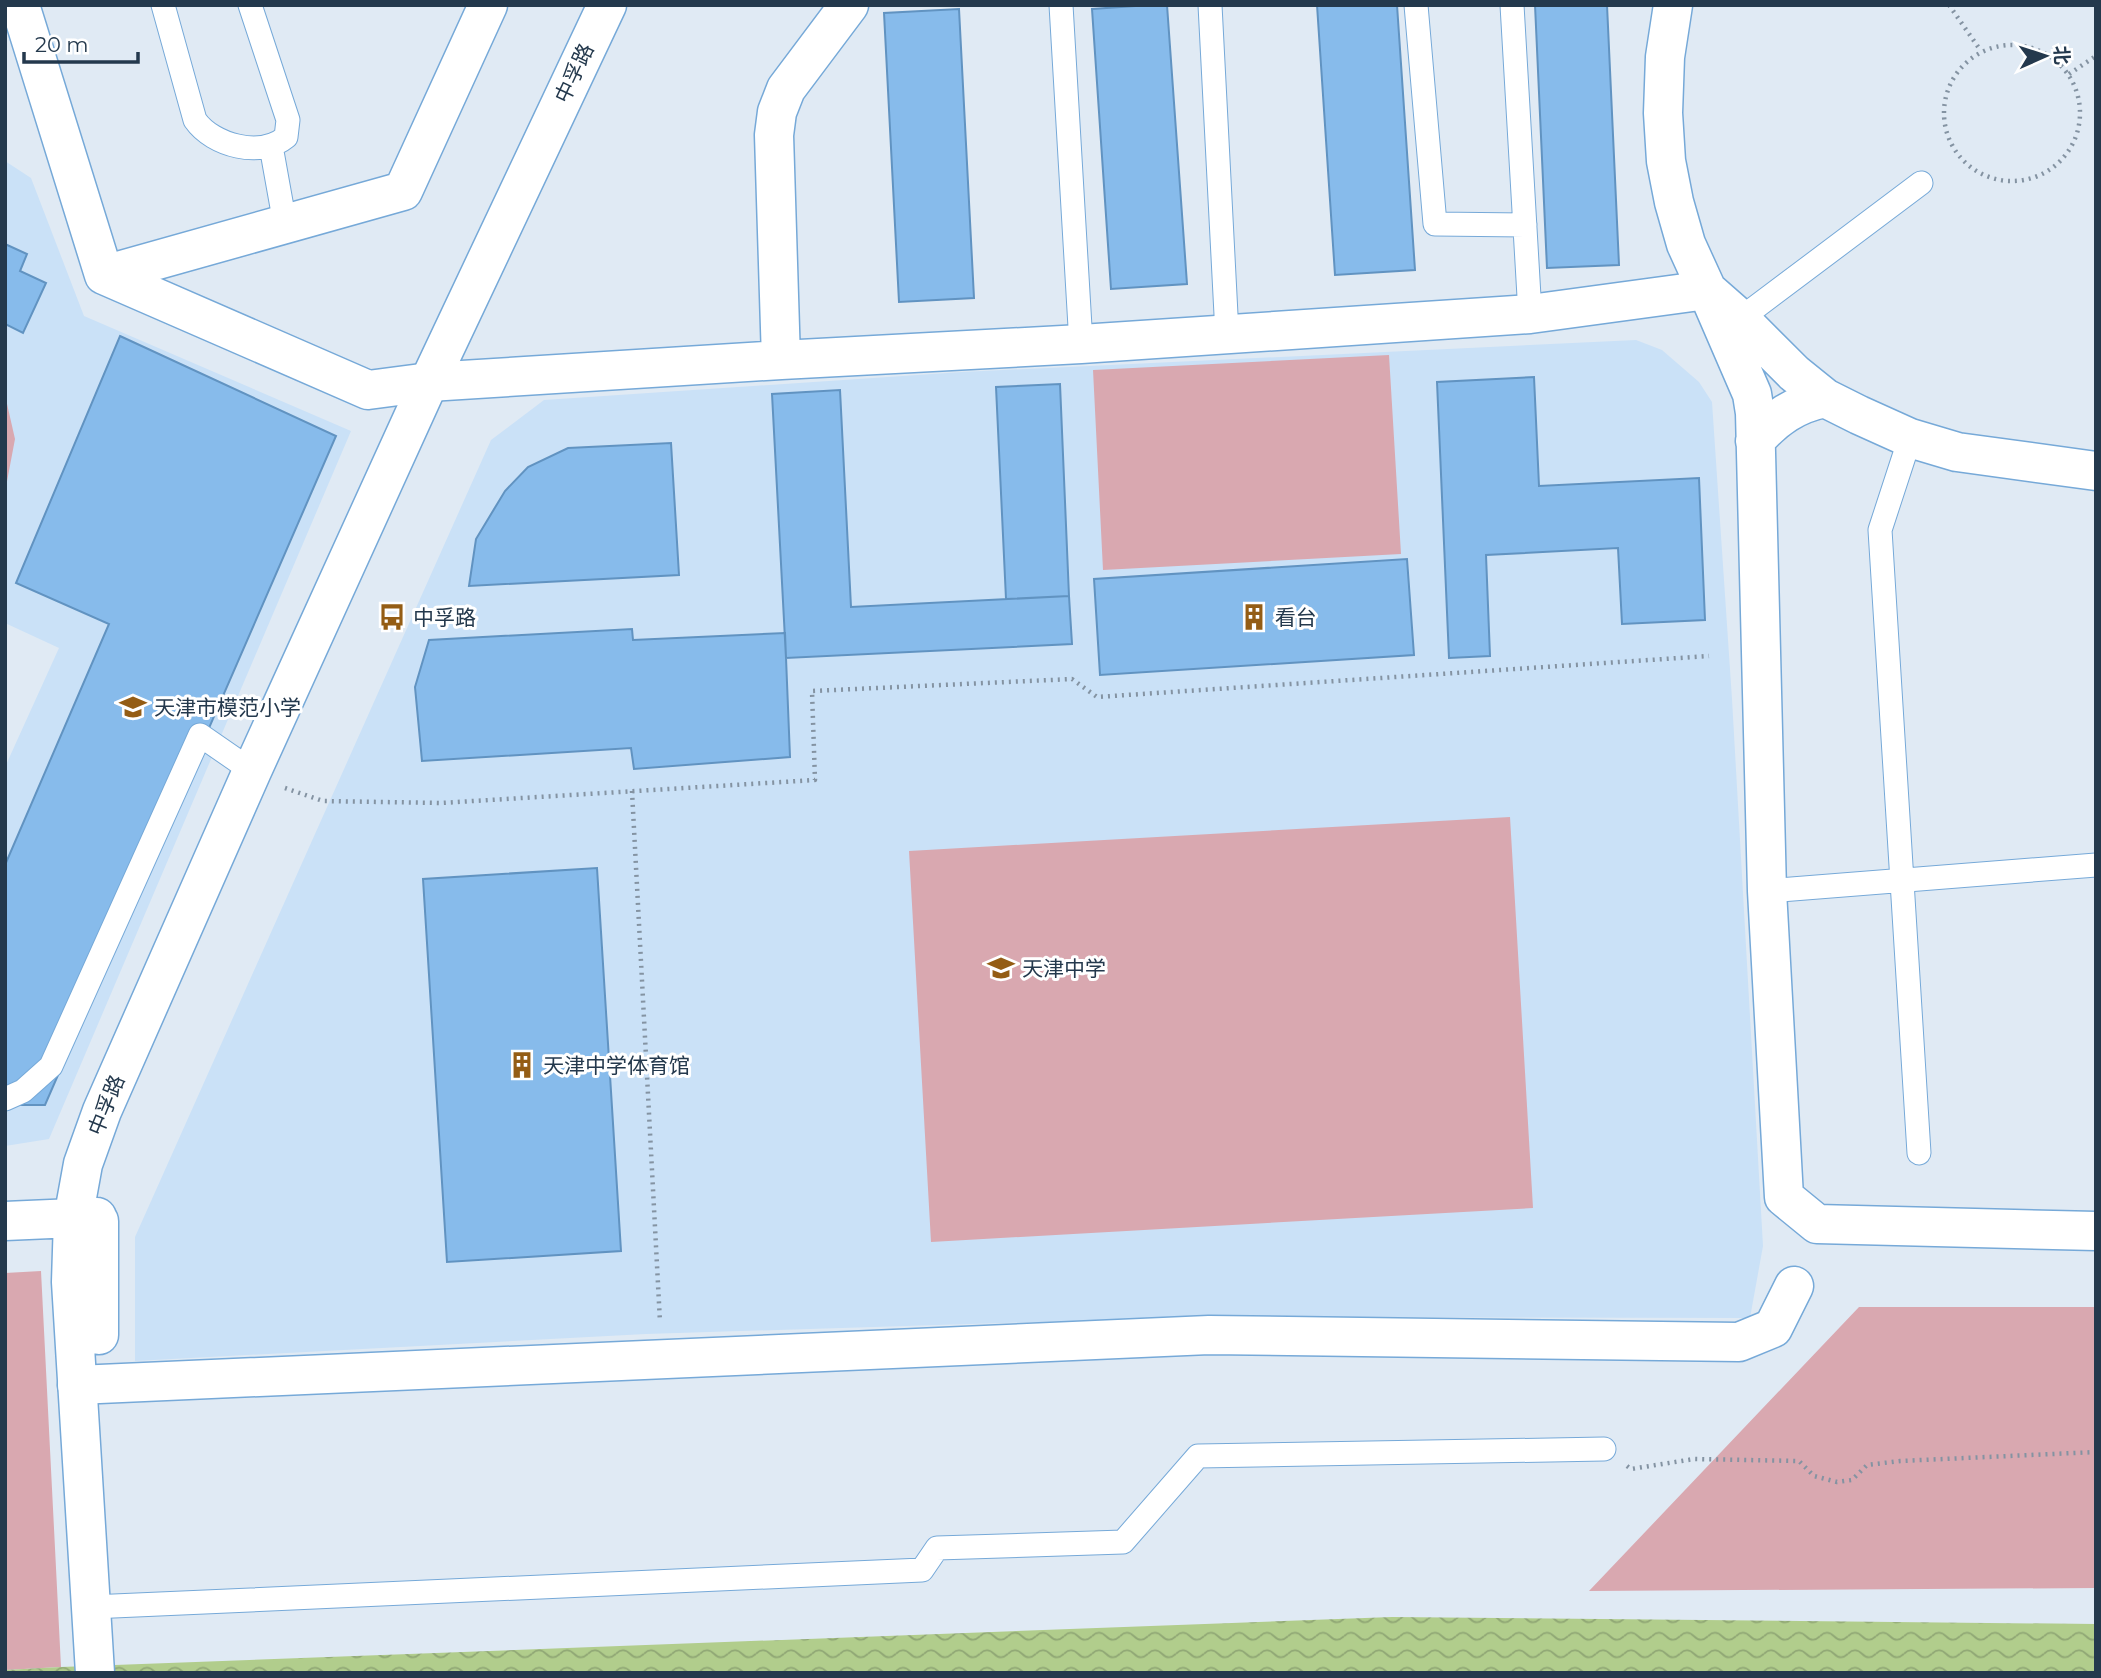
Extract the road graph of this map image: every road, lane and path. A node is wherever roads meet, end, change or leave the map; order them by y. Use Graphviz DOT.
graph roads {
  1 [pos="163,5"];
  2 [pos="250,5"];
  3 [pos="488,5"];
  4 [pos="607,5"];
  5 [pos="622,5"];
  6 [pos="849,5"];
  7 [pos="1061,5"];
  8 [pos="1210,5"];
  9 [pos="1416,5"];
  10 [pos="1512,5"];
  11 [pos="1673,5"];
  12 [pos="1948,5"];
  13 [pos="19,30"];
  14 [pos="1981,51"];
  15 [pos="2096,56"];
  16 [pos="2069,74"];
  17 [pos="271,146"];
  18 [pos="1921,183"];
  19 [pos="285,224"];
  20 [pos="1525,225"];
  21 [pos="104,275"];
  22 [pos="1707,290"];
  23 [pos="1530,314"];
  24 [pos="1740,319"];
  25 [pos="1227,334"];
  26 [pos="1082,344"];
  27 [pos="781,360"];
  28 [pos="440,382"];
  29 [pos="1825,398"];
  30 [pos="1910,438"];
  31 [pos="1755,441"];
  32 [pos="2096,471"];
  33 [pos="1709,656"];
  34 [pos="261,777"];
  35 [pos="632,791"];
  36 [pos="2096,865"];
  37 [pos="1902,880"];
  38 [pos="1767,891"];
  39 [pos="5,1099"];
  40 [pos="1919,1153"];
  41 [pos="86,1218"];
  42 [pos="5,1221"];
  43 [pos="2096,1231"];
  44 [pos="1794,1286"];
  45 [pos="660,1322"];
  46 [pos="89,1385"];
  47 [pos="1604,1449"];
  48 [pos="2096,1452"];
  49 [pos="106,1638"];
  1 -- 17 [label="lane"];
  2 -- 17 [label="lane"];
  3 -- 19 [label="street"];
  4 -- 28 [label="street, 中孚路"];
  5 -- 28 [label="street, 中孚路"];
  6 -- 27 [label="street"];
  7 -- 26 [label="lane"];
  8 -- 25 [label="lane"];
  9 -- 20 [label="lane"];
  10 -- 20 [label="lane"];
  11 -- 22 [label="street"];
  12 -- 14 [label="path"];
  13 -- 21 [label="street"];
  14 -- 16 [label="path"];
  14 -- 16 [label="path"];
  15 -- 16 [label="path"];
  17 -- 19 [label="lane"];
  18 -- 24 [label="lane"];
  19 -- 21 [label="street"];
  20 -- 23 [label="lane"];
  21 -- 28 [label="street"];
  22 -- 23 [label="street"];
  22 -- 24 [label="street"];
  22 -- 31 [label="street"];
  23 -- 25 [label="street"];
  24 -- 29 [label="street"];
  25 -- 26 [label="street"];
  26 -- 27 [label="street"];
  27 -- 28 [label="street"];
  28 -- 34 [label="street, 中孚路"];
  29 -- 30 [label="street"];
  29 -- 31 [label="street"];
  30 -- 32 [label="street"];
  30 -- 37 [label="lane"];
  31 -- 38 [label="street"];
  33 -- 35 [label="path"];
  34 -- 35 [label="path"];
  34 -- 39 [label="lane"];
  34 -- 41 [label="street, 中孚路"];
  35 -- 45 [label="path"];
  36 -- 37 [label="lane"];
  37 -- 38 [label="lane"];
  37 -- 40 [label="lane"];
  38 -- 43 [label="street"];
  41 -- 42 [label="street"];
  41 -- 46 [label="street, 中孚路"];
  44 -- 46 [label="street"];
  46 -- 49 [label="street, 中孚路"];
  47 -- 48 [label="path"];
  47 -- 49 [label="lane"];
}
